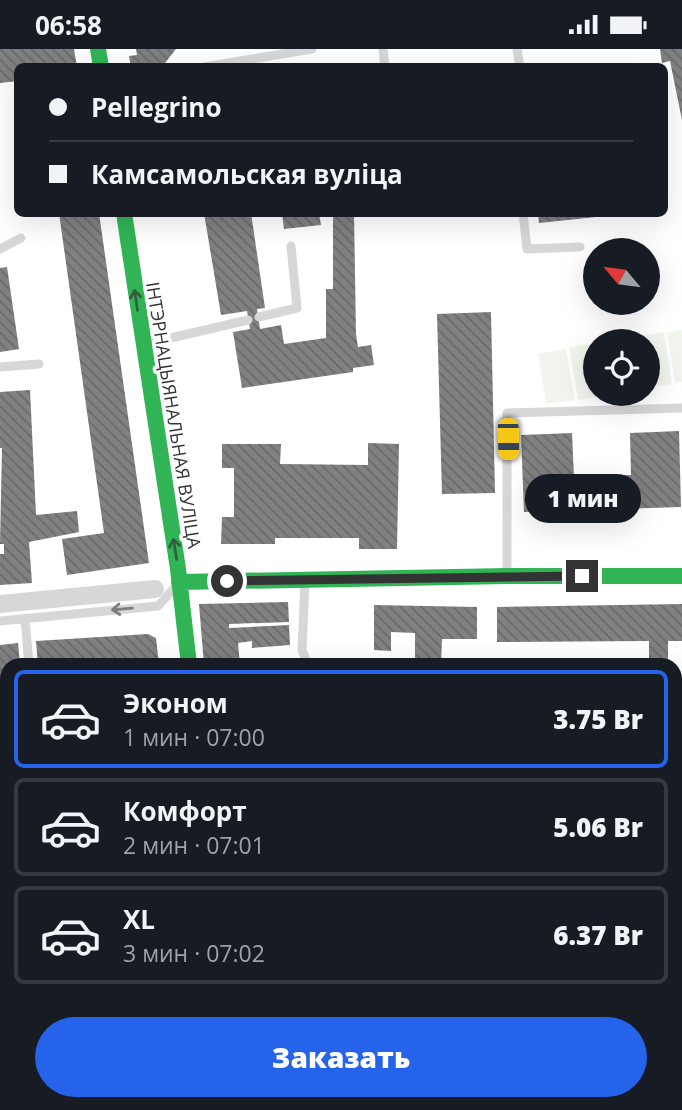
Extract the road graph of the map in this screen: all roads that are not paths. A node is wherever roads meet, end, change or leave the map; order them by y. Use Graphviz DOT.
graph roads {
  1 [pos="311,49"];
  2 [pos="228,63"];
  3 [pos="125,217"];
  4 [pos="523,217"];
  5 [pos="21,238"];
  6 [pos="291,246"];
  7 [pos="579,247"];
  8 [pos="0,249"];
  9 [pos="259,317"];
  10 [pos="248,320"];
  11 [pos="143,344"];
  12 [pos="38,364"];
  13 [pos="0,367"];
  14 [pos="682,408"];
  15 [pos="507,576"];
  16 [pos="682,576"];
  17 [pos="305,580"];
  18 [pos="179,582"];
  19 [pos="155,589"];
  20 [pos="0,604"];
  21 [pos="25,618"];
  22 [pos="0,621"];
  23 [pos="28,658"];
  24 [pos="188,658"];
  25 [pos="305,658"];
  1 -- 2 [label="lane"];
  11 -- 3 [label="main road, ІНТЭРНАЦЫЯНАЛЬНАЯ ВУЛІЦА, one-way"];
  4 -- 7 [label="lane"];
  5 -- 8 [label="lane"];
  6 -- 9 [label="lane"];
  10 -- 11 [label="lane"];
  18 -- 11 [label="main road, ІНТЭРНАЦЫЯНАЛЬНАЯ ВУЛІЦА, one-way"];
  12 -- 13 [label="lane"];
  14 -- 15 [label="lane"];
  15 -- 16 [label="main road"];
  15 -- 17 [label="main road"];
  17 -- 18 [label="main road"];
  17 -- 25 [label="lane"];
  18 -- 21 [label="lane, one-way"];
  18 -- 24 [label="main road, ІНТЭРНАЦЫЯНАЛЬНАЯ ВУЛІЦА"];
  19 -- 20 [label="street"];
  21 -- 22 [label="lane"];
  21 -- 23 [label="lane"];
}
